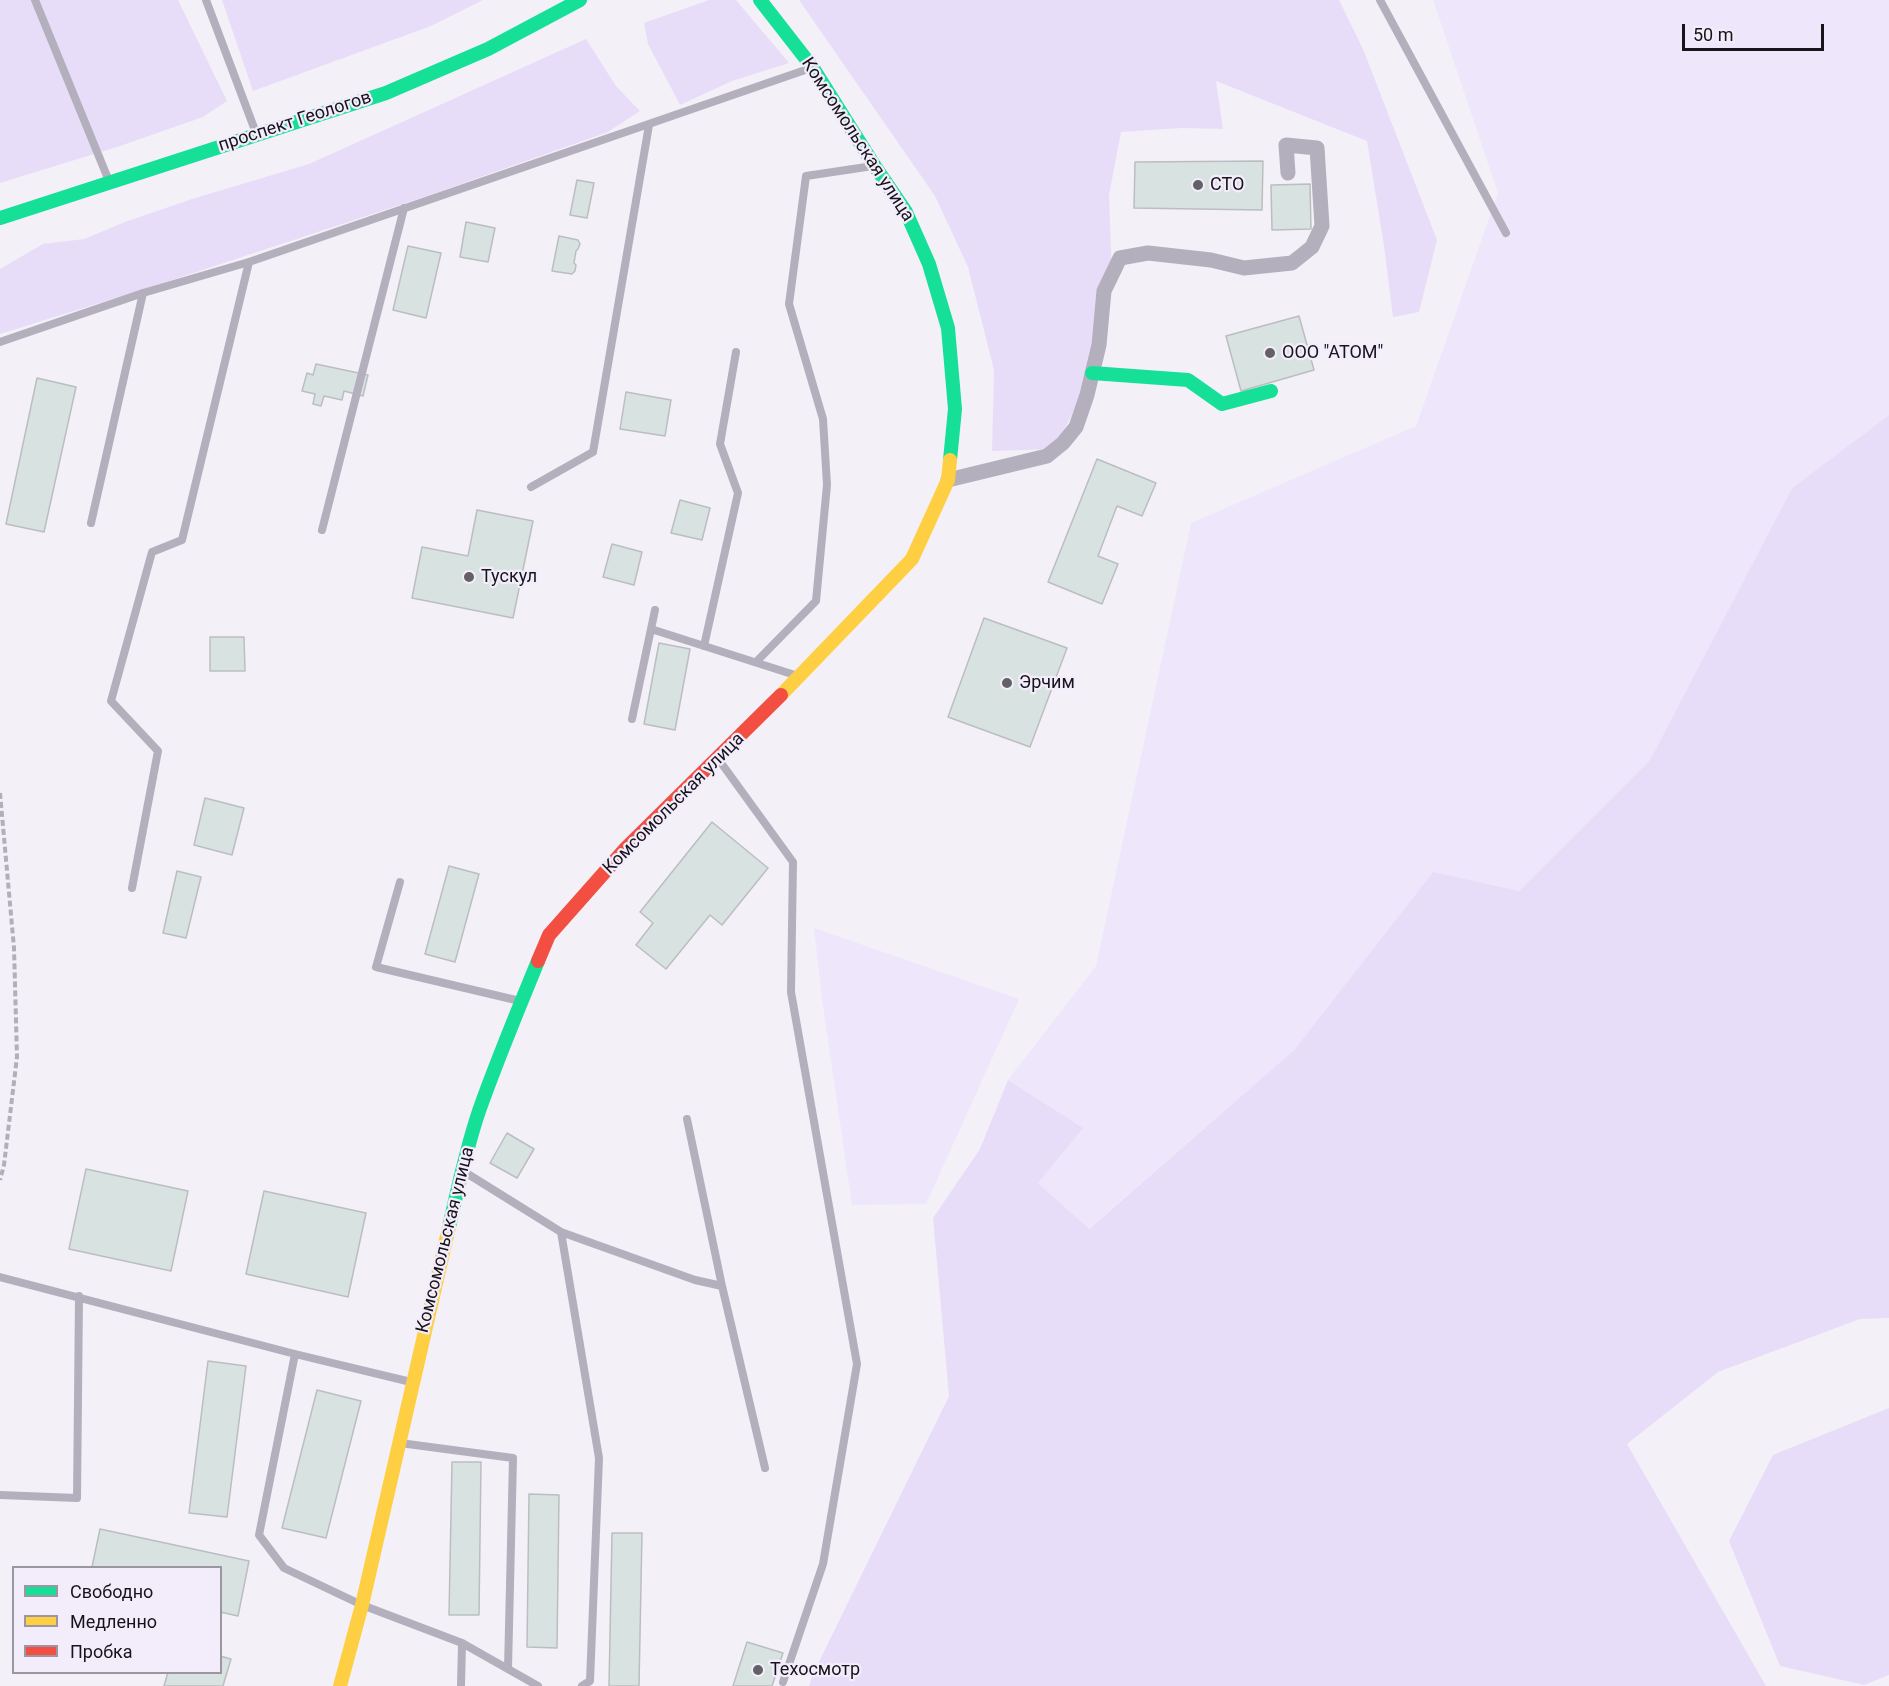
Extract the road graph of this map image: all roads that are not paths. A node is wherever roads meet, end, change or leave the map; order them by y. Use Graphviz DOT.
graph roads {
  1 [pos="35,0"];
  2 [pos="206,0"];
  3 [pos="580,0"];
  4 [pos="760,0"];
  5 [pos="1380,0"];
  6 [pos="813,68"];
  7 [pos="649,125"];
  8 [pos="257,134"];
  9 [pos="874,165"];
  10 [pos="1288,173"];
  11 [pos="110,182"];
  12 [pos="404,208"];
  13 [pos="0,218"];
  14 [pos="1506,232"];
  15 [pos="249,262"];
  16 [pos="144,293"];
  17 [pos="0,342"];
  18 [pos="736,352"];
  19 [pos="1092,373"];
  20 [pos="1271,391"];
  21 [pos="948,480"];
  22 [pos="531,487"];
  23 [pos="91,523"];
  24 [pos="322,530"];
  25 [pos="655,610"];
  26 [pos="651,629"];
  27 [pos="704,646"];
  28 [pos="756,662"];
  29 [pos="800,676"];
  30 [pos="632,718"];
  31 [pos="718,758"];
  32 [pos="400,882"];
  33 [pos="132,888"];
  34 [pos="522,1001"];
  35 [pos="687,1119"];
  36 [pos="462,1170"];
  37 [pos="561,1232"];
  38 [pos="0,1277"];
  39 [pos="722,1286"];
  40 [pos="79,1296"];
  41 [pos="295,1354"];
  42 [pos="413,1382"];
  43 [pos="398,1442"];
  44 [pos="765,1468"];
  45 [pos="0,1495"];
  46 [pos="362,1605"];
  47 [pos="462,1642"];
  48 [pos="508,1669"];
  49 [pos="783,1682"];
  50 [pos="340,1686"];
  51 [pos="461,1686"];
  52 [pos="538,1686"];
  53 [pos="582,1686"];
  1 -- 11 [label="lane"];
  2 -- 8 [label="lane"];
  3 -- 8 [label="street, проспект Геологов"];
  4 -- 6 [label="street, Комсомольская улица"];
  5 -- 14 [label="lane"];
  6 -- 7 [label="lane"];
  6 -- 9 [label="street, Комсомольская улица"];
  7 -- 12 [label="lane"];
  7 -- 22 [label="lane"];
  8 -- 11 [label="street, проспект Геологов"];
  9 -- 21 [label="street, Комсомольская улица"];
  9 -- 28 [label="lane"];
  10 -- 19 [label="street"];
  11 -- 13 [label="street, проспект Геологов"];
  12 -- 15 [label="lane"];
  12 -- 24 [label="lane"];
  15 -- 16 [label="lane"];
  15 -- 33 [label="lane"];
  16 -- 17 [label="lane"];
  16 -- 23 [label="lane"];
  18 -- 27 [label="lane"];
  19 -- 20 [label="street"];
  19 -- 21 [label="street"];
  21 -- 29 [label="street, Комсомольская улица"];
  25 -- 26 [label="lane"];
  26 -- 27 [label="lane"];
  26 -- 30 [label="lane"];
  27 -- 28 [label="lane"];
  28 -- 29 [label="lane"];
  29 -- 31 [label="street, Комсомольская улица"];
  31 -- 34 [label="street, Комсомольская улица"];
  31 -- 49 [label="lane"];
  32 -- 34 [label="lane"];
  34 -- 36 [label="street, Комсомольская улица"];
  35 -- 39 [label="lane"];
  36 -- 37 [label="lane"];
  36 -- 42 [label="street, Комсомольская улица"];
  37 -- 39 [label="lane"];
  37 -- 53 [label="lane"];
  38 -- 40 [label="lane"];
  39 -- 44 [label="lane"];
  40 -- 41 [label="lane"];
  40 -- 45 [label="lane"];
  41 -- 42 [label="lane"];
  41 -- 46 [label="lane"];
  42 -- 43 [label="street, Комсомольская улица"];
  43 -- 46 [label="street, Комсомольская улица"];
  43 -- 48 [label="lane"];
  46 -- 47 [label="lane"];
  46 -- 50 [label="street, Комсомольская улица"];
  47 -- 48 [label="lane"];
  47 -- 51 [label="lane"];
  48 -- 52 [label="lane"];
}
